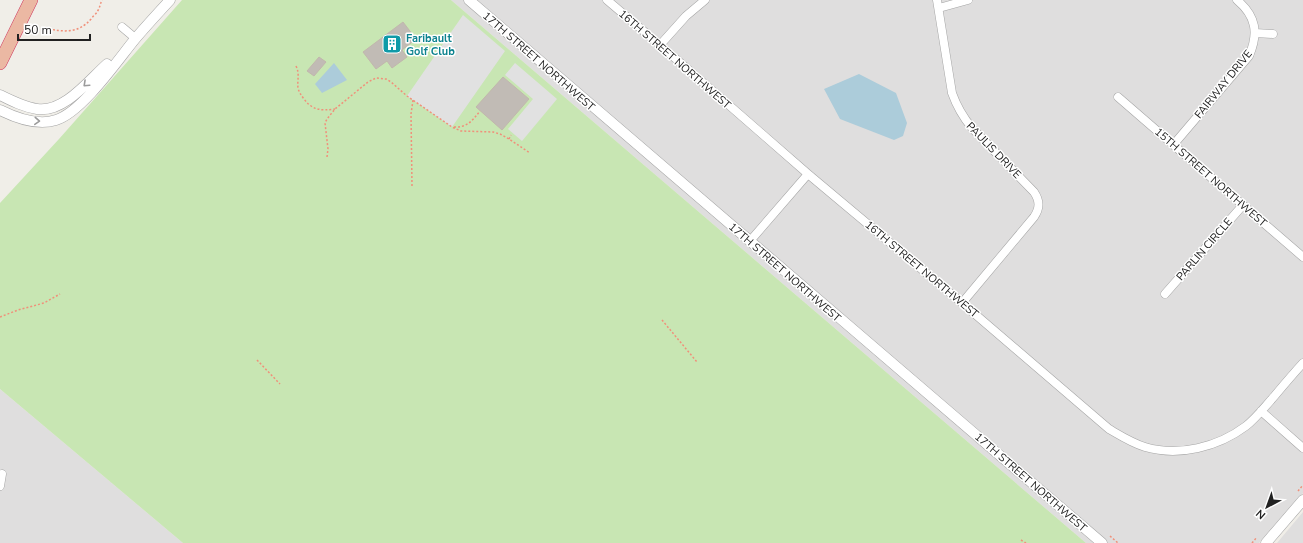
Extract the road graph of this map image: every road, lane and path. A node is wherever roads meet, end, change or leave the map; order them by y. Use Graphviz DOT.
graph roads {
  1 [pos="31,0"];
  2 [pos="102,0"];
  3 [pos="170,0"];
  4 [pos="469,0"];
  5 [pos="607,0"];
  6 [pos="705,0"];
  7 [pos="968,0"];
  8 [pos="1237,0"];
  9 [pos="938,4"];
  10 [pos="122,27"];
  11 [pos="45,28"];
  12 [pos="1255,33"];
  13 [pos="1273,34"];
  14 [pos="135,38"];
  15 [pos="660,45"];
  16 [pos="0,63"];
  17 [pos="296,66"];
  18 [pos="0,95"];
  19 [pos="1118,97"];
  20 [pos="413,100"];
  21 [pos="0,110"];
  22 [pos="334,110"];
  23 [pos="480,111"];
  24 [pos="452,127"];
  25 [pos="511,135"];
  26 [pos="509,139"];
  27 [pos="1174,144"];
  28 [pos="530,153"];
  29 [pos="328,157"];
  30 [pos="808,174"];
  31 [pos="412,186"];
  32 [pos="1243,204"];
  33 [pos="750,241"];
  34 [pos="1303,257"];
  35 [pos="60,294"];
  36 [pos="1165,294"];
  37 [pos="962,303"];
  38 [pos="0,317"];
  39 [pos="662,320"];
  40 [pos="257,360"];
  41 [pos="697,362"];
  42 [pos="1303,363"];
  43 [pos="280,384"];
  44 [pos="1261,411"];
  45 [pos="1303,448"];
  46 [pos="2,474"];
  47 [pos="0,486"];
  48 [pos="1303,500"];
  49 [pos="1021,540"];
  50 [pos="1026,543"];
  51 [pos="1102,543"];
  52 [pos="1266,543"];
  1 -- 16 [label="highway"];
  2 -- 11 [label="path"];
  3 -- 14 [label="street"];
  4 -- 33 [label="street, 17TH STREET NORTHWEST"];
  5 -- 15 [label="street, 16TH STREET NORTHWEST"];
  6 -- 15 [label="street"];
  7 -- 9 [label="street"];
  8 -- 12 [label="street, FAIRWAY DRIVE"];
  9 -- 37 [label="street, PAULIS DRIVE"];
  10 -- 14 [label="street"];
  12 -- 13 [label="street"];
  12 -- 27 [label="street, FAIRWAY DRIVE"];
  14 -- 18 [label="street, one-way"];
  21 -- 14 [label="street, one-way"];
  15 -- 30 [label="street, 16TH STREET NORTHWEST"];
  17 -- 22 [label="path"];
  19 -- 27 [label="street, 15TH STREET NORTHWEST"];
  20 -- 22 [label="path"];
  20 -- 24 [label="path"];
  20 -- 31 [label="path"];
  22 -- 29 [label="path"];
  23 -- 24 [label="path"];
  24 -- 26 [label="path"];
  25 -- 26 [label="path"];
  26 -- 28 [label="path"];
  27 -- 32 [label="street, 15TH STREET NORTHWEST"];
  30 -- 33 [label="street"];
  30 -- 37 [label="street, 16TH STREET NORTHWEST"];
  32 -- 34 [label="street, 15TH STREET NORTHWEST"];
  32 -- 36 [label="street, PARLIN CIRCLE"];
  33 -- 51 [label="street, 17TH STREET NORTHWEST"];
  35 -- 38 [label="path"];
  37 -- 44 [label="street, 16TH STREET NORTHWEST"];
  39 -- 41 [label="path"];
  40 -- 43 [label="path"];
  42 -- 44 [label="street, 16TH STREET NORTHWEST"];
  44 -- 45 [label="street"];
  46 -- 47 [label="street"];
  48 -- 52 [label="street"];
  49 -- 50 [label="path"];
}
